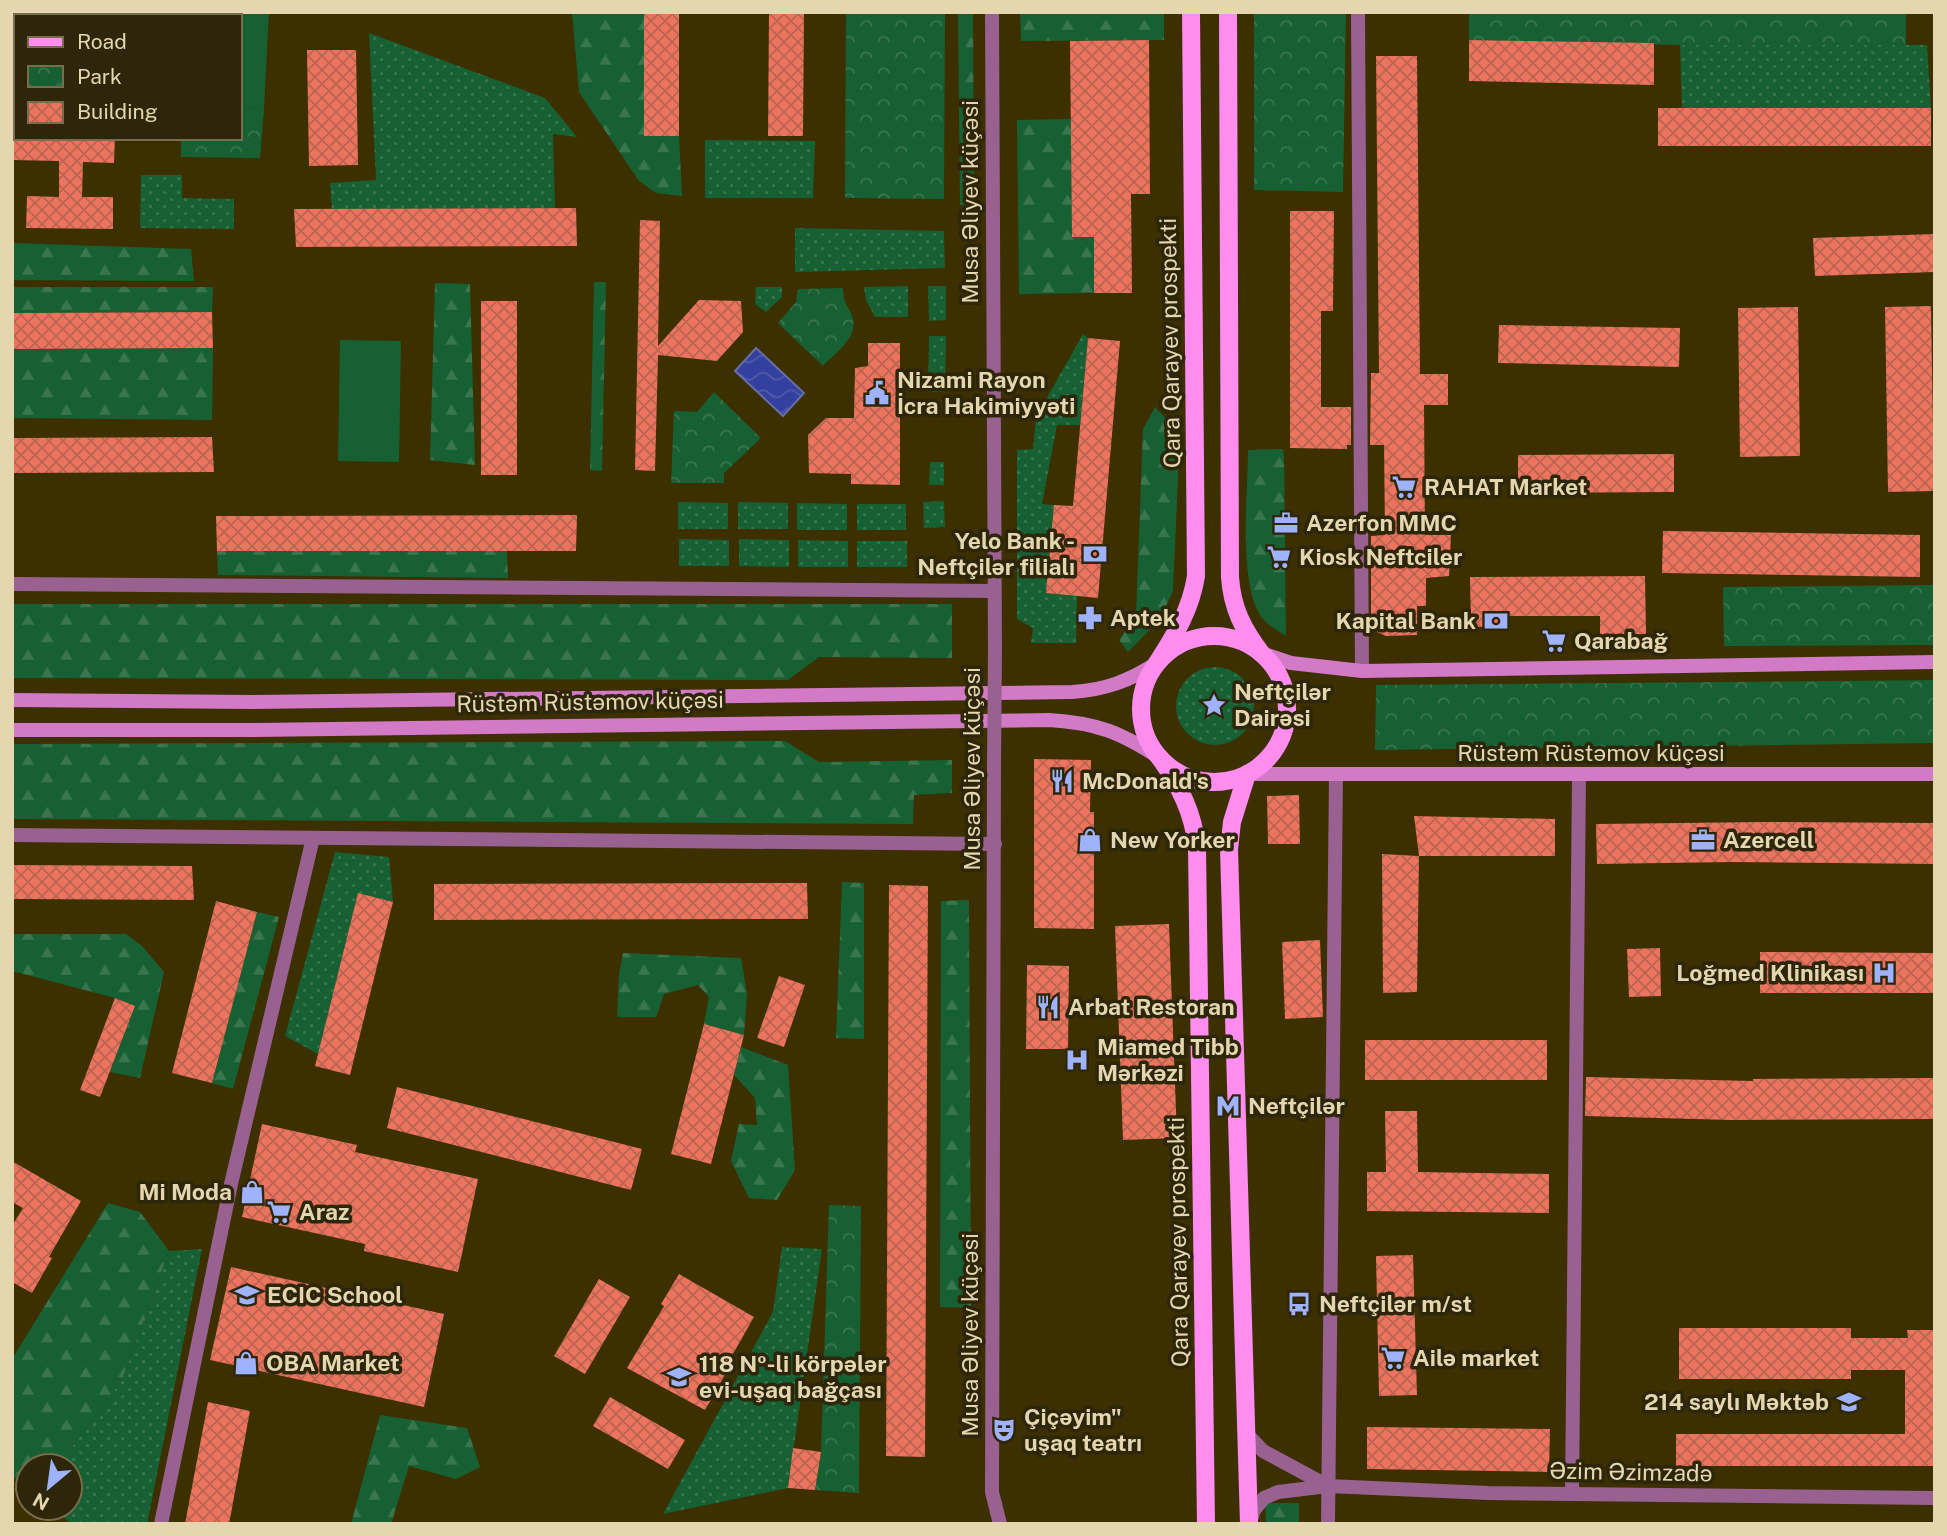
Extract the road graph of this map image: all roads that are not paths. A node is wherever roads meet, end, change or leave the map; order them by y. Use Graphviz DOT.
graph roads {
  1 [pos="992,12"];
  2 [pos="1191,12"];
  3 [pos="1228,12"];
  4 [pos="1358,12"];
  5 [pos="12,584"];
  6 [pos="994,590"];
  7 [pos="1261,653"];
  8 [pos="1157,663"];
  9 [pos="1935,663"];
  10 [pos="1362,671"];
  11 [pos="12,700"];
  12 [pos="12,730"];
  13 [pos="1160,758"];
  14 [pos="1247,774"];
  15 [pos="1935,774"];
  16 [pos="1336,775"];
  17 [pos="1579,775"];
  18 [pos="12,835"];
  19 [pos="313,838"];
  20 [pos="995,844"];
  21 [pos="1247,1434"];
  22 [pos="1328,1486"];
  23 [pos="1572,1494"];
  24 [pos="1935,1499"];
  25 [pos="161,1524"];
  26 [pos="1000,1524"];
  27 [pos="1206,1524"];
  28 [pos="1249,1524"];
  29 [pos="1328,1524"];
  1 -- 6 [label="street, Musa Əliyev küçəsi"];
  2 -- 8 [label="main road, Qara Qarayev prospekti"];
  3 -- 7 [label="main road"];
  4 -- 10 [label="street"];
  5 -- 6 [label="street"];
  6 -- 20 [label="street, Musa Əliyev küçəsi, bridge"];
  7 -- 8 [label="main road"];
  7 -- 10 [label="main road"];
  7 -- 14 [label="main road"];
  8 -- 11 [label="main road, Rüstəm Rüstəmov küçəsi"];
  8 -- 13 [label="main road"];
  9 -- 10 [label="main road"];
  12 -- 13 [label="main road, Rüstəm Rüstəmov küçəsi"];
  13 -- 14 [label="main road"];
  13 -- 27 [label="main road, Qara Qarayev prospekti"];
  14 -- 16 [label="main road, Rüstəm Rüstəmov küçəsi"];
  14 -- 21 [label="main road"];
  15 -- 17 [label="main road, Rüstəm Rüstəmov küçəsi"];
  16 -- 17 [label="main road, Rüstəm Rüstəmov küçəsi"];
  16 -- 22 [label="street"];
  17 -- 23 [label="street"];
  18 -- 19 [label="street"];
  19 -- 20 [label="street"];
  19 -- 25 [label="street"];
  20 -- 26 [label="street, Musa Əliyev küçəsi"];
  21 -- 22 [label="street"];
  21 -- 28 [label="main road"];
  22 -- 23 [label="street, Əzim Əzimzadə"];
  22 -- 28 [label="street"];
  22 -- 29 [label="street"];
  23 -- 24 [label="street, Əzim Əzimzadə"];
}
